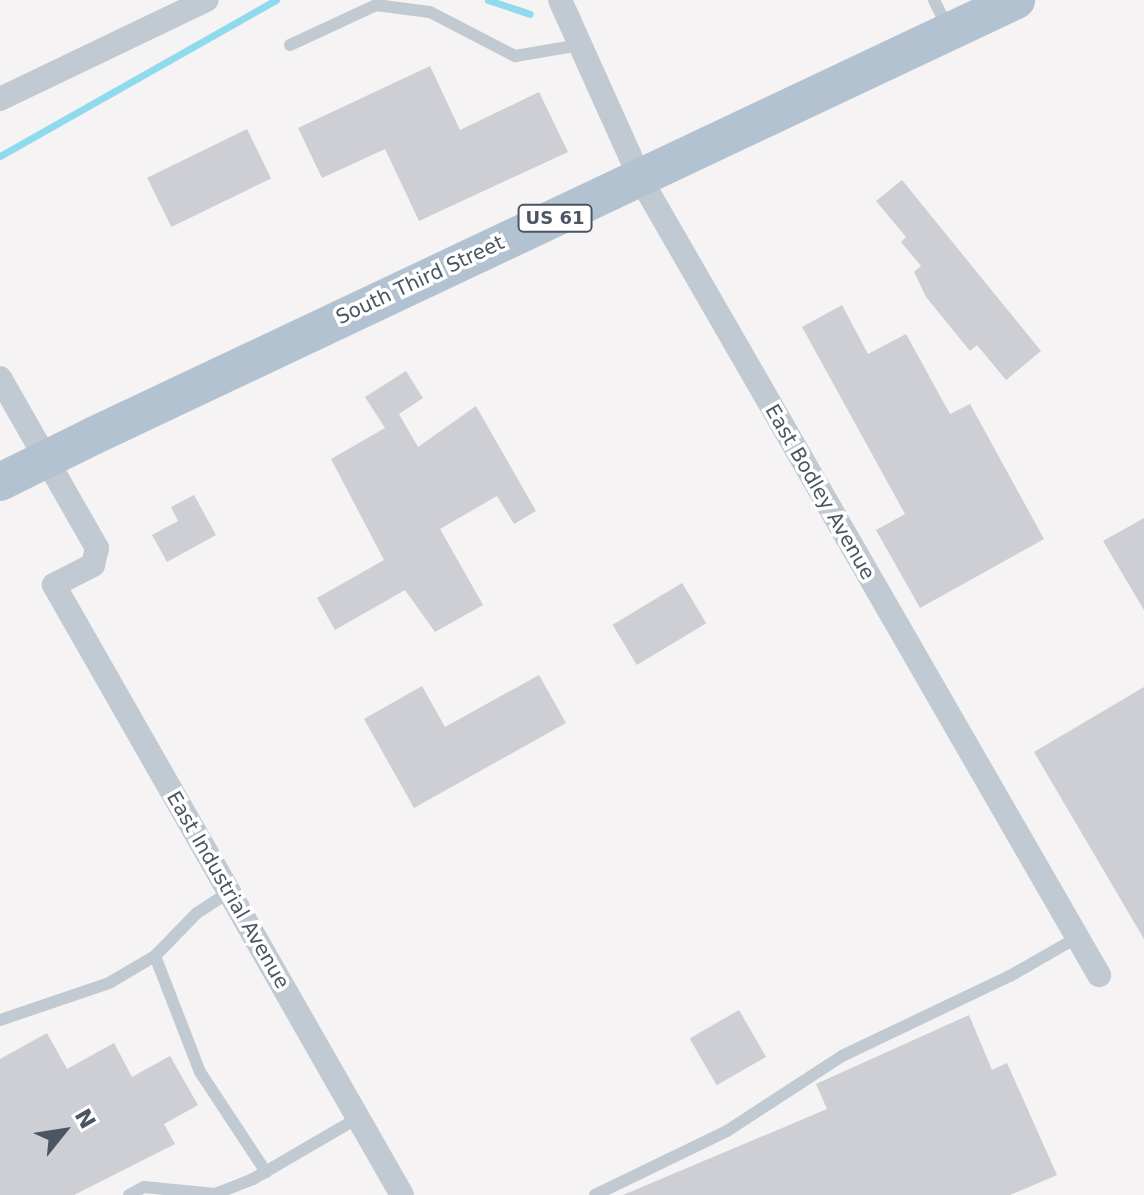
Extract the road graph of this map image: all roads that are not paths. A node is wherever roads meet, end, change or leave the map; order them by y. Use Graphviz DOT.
graph roads {
  1 [pos="207,0"];
  2 [pos="560,0"];
  3 [pos="934,0"];
  4 [pos="1016,0"];
  5 [pos="950,34"];
  6 [pos="290,45"];
  7 [pos="580,45"];
  8 [pos="0,99"];
  9 [pos="640,178"];
  10 [pos="0,378"];
  11 [pos="0,482"];
  12 [pos="229,892"];
  13 [pos="1076,938"];
  14 [pos="155,956"];
  15 [pos="1099,975"];
  16 [pos="0,1020"];
  17 [pos="358,1118"];
  18 [pos="266,1172"];
  19 [pos="129,1195"];
  20 [pos="402,1195"];
  21 [pos="595,1195"];
  1 -- 8 [label="street"];
  2 -- 7 [label="street, East Bodley Avenue"];
  3 -- 5 [label="lane"];
  4 -- 5 [label="main road, South Third Street / US 61"];
  5 -- 9 [label="main road, South Third Street / US 61"];
  6 -- 7 [label="lane"];
  7 -- 9 [label="street, East Bodley Avenue"];
  9 -- 11 [label="main road, South Third Street / US 61, bridge"];
  9 -- 13 [label="street, East Bodley Avenue"];
  10 -- 12 [label="street, East Industrial Avenue"];
  12 -- 14 [label="lane"];
  12 -- 17 [label="street, East Industrial Avenue"];
  13 -- 15 [label="street, East Bodley Avenue"];
  13 -- 21 [label="lane"];
  14 -- 16 [label="lane"];
  14 -- 18 [label="lane"];
  17 -- 18 [label="lane"];
  17 -- 20 [label="street, East Industrial Avenue"];
  18 -- 19 [label="lane"];
}
